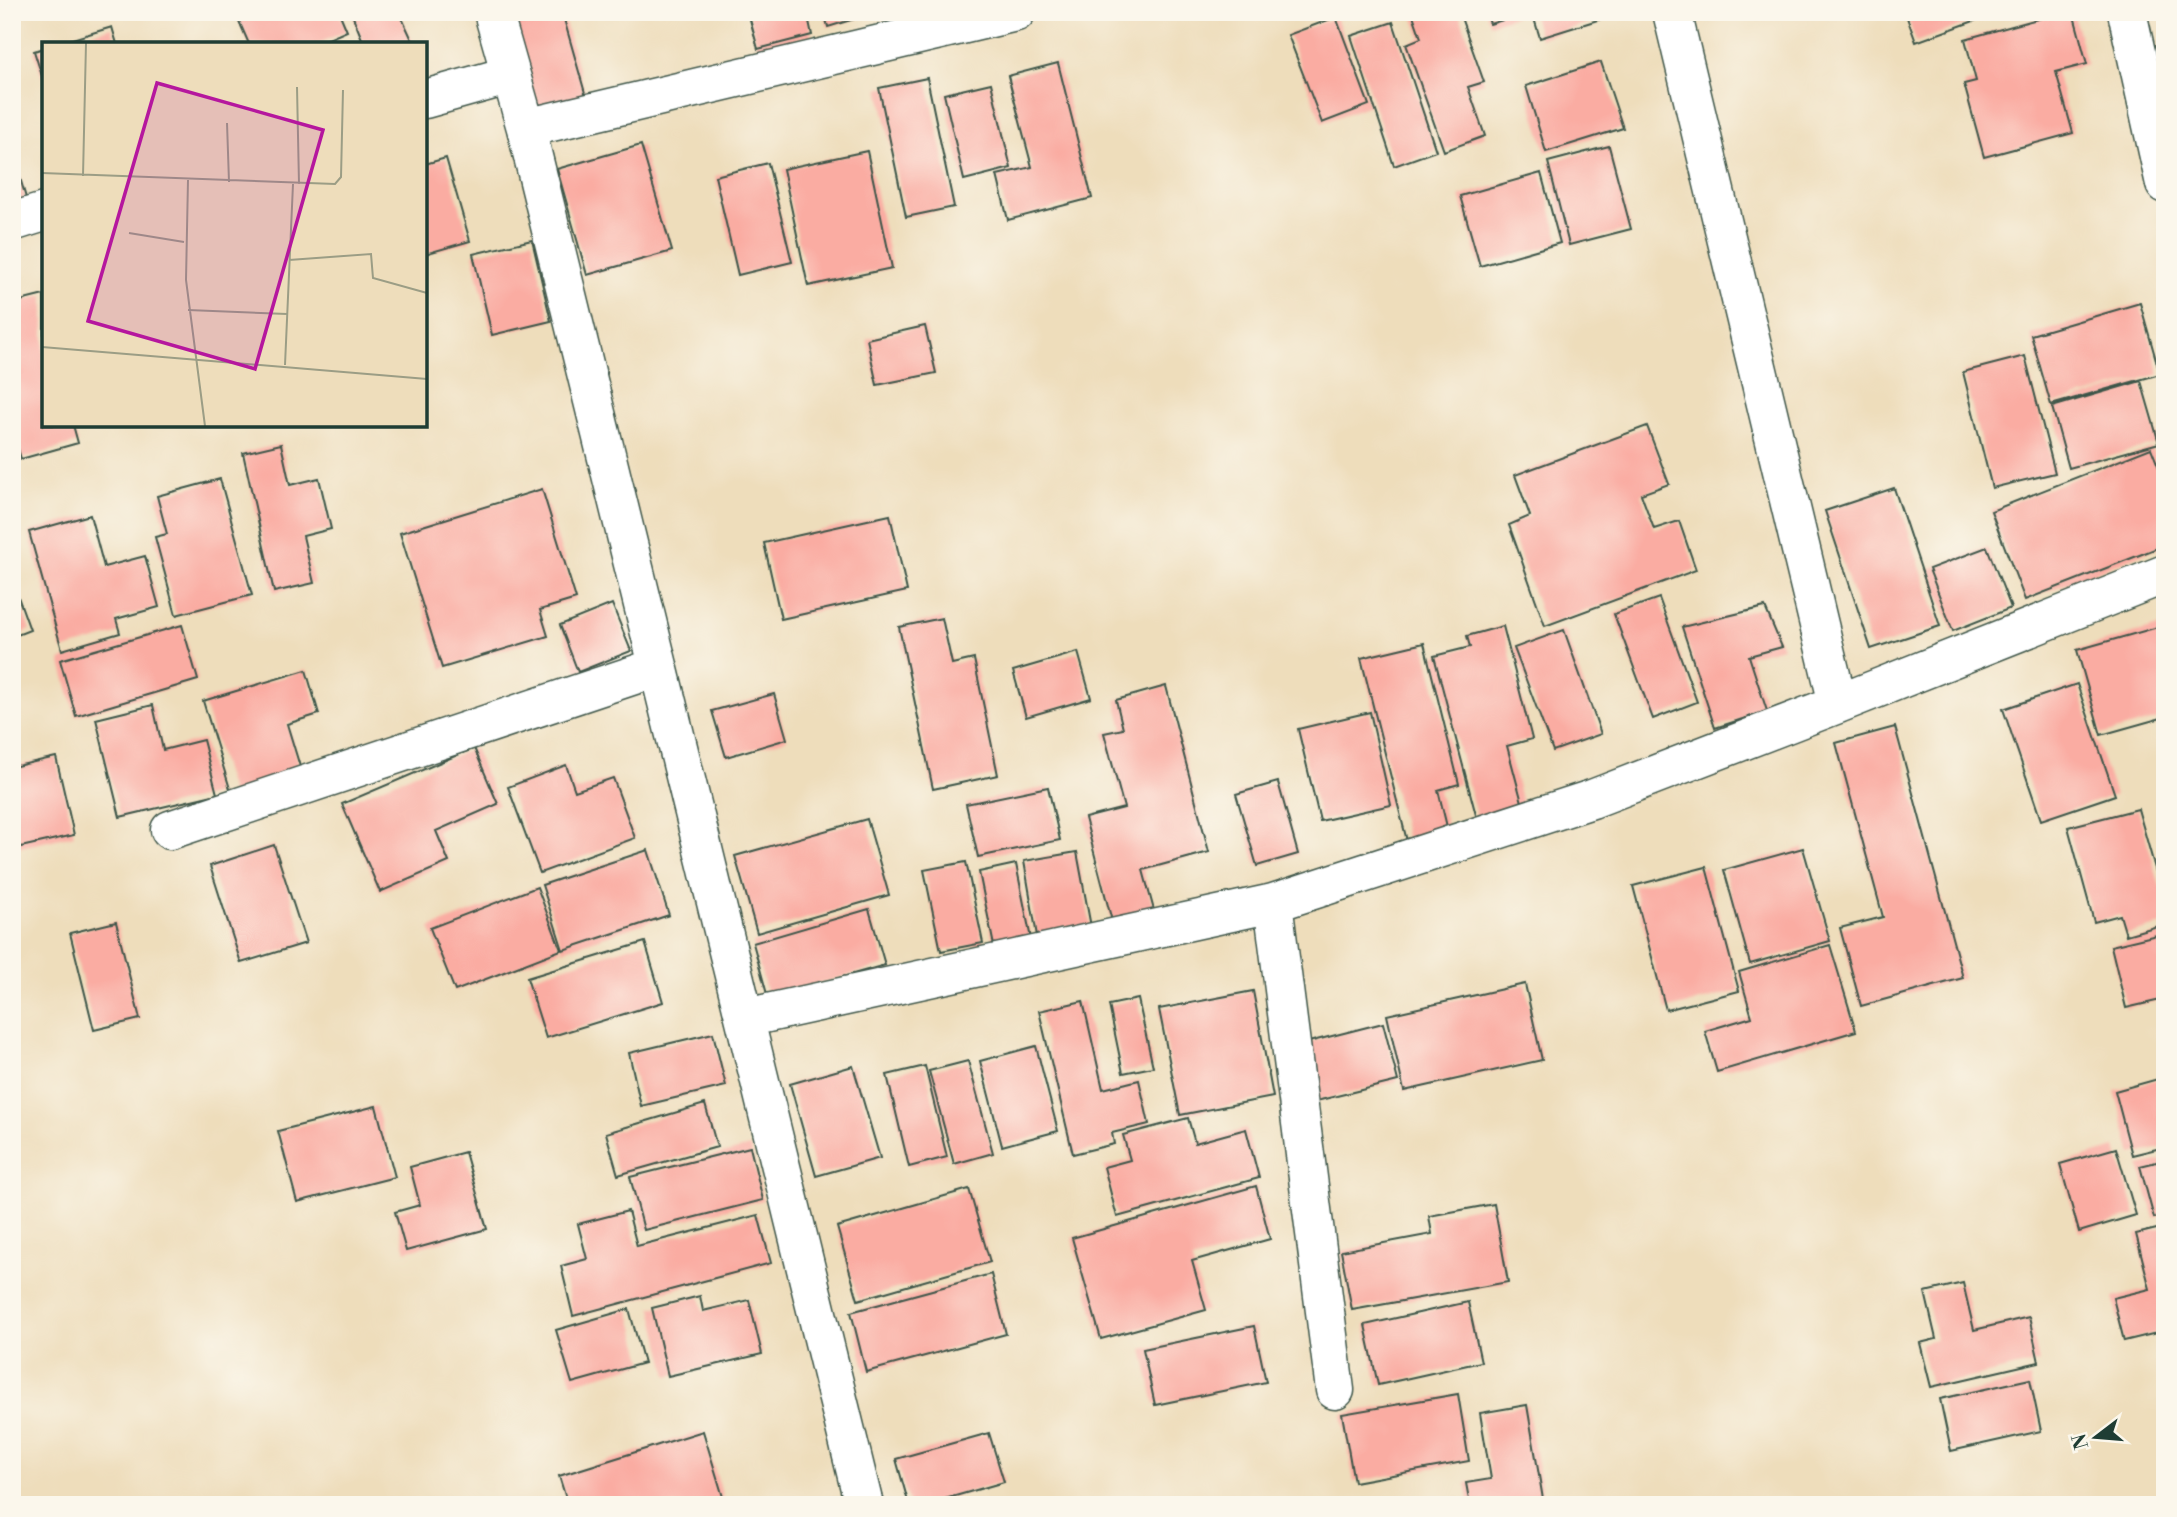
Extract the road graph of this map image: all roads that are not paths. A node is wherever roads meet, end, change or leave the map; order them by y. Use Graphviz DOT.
graph roads {
  1 [pos="493,12"];
  2 [pos="1017,12"];
  3 [pos="1672,12"];
  4 [pos="2127,12"];
  5 [pos="511,75"];
  6 [pos="427,98"];
  7 [pos="526,128"];
  8 [pos="2165,184"];
  9 [pos="42,213"];
  10 [pos="12,222"];
  11 [pos="2165,573"];
  12 [pos="658,667"];
  13 [pos="1838,704"];
  14 [pos="170,830"];
  15 [pos="1273,903"];
  16 [pos="744,1018"];
  17 [pos="1335,1390"];
  18 [pos="864,1505"];
  1 -- 5 [label="street"];
  2 -- 7 [label="street"];
  3 -- 13 [label="street"];
  4 -- 8 [label="street"];
  5 -- 6 [label="street"];
  5 -- 7 [label="street"];
  7 -- 12 [label="street"];
  9 -- 10 [label="street"];
  11 -- 13 [label="street"];
  12 -- 14 [label="street"];
  12 -- 16 [label="street"];
  13 -- 15 [label="street"];
  15 -- 16 [label="street"];
  15 -- 17 [label="street"];
  16 -- 18 [label="street"];
}
